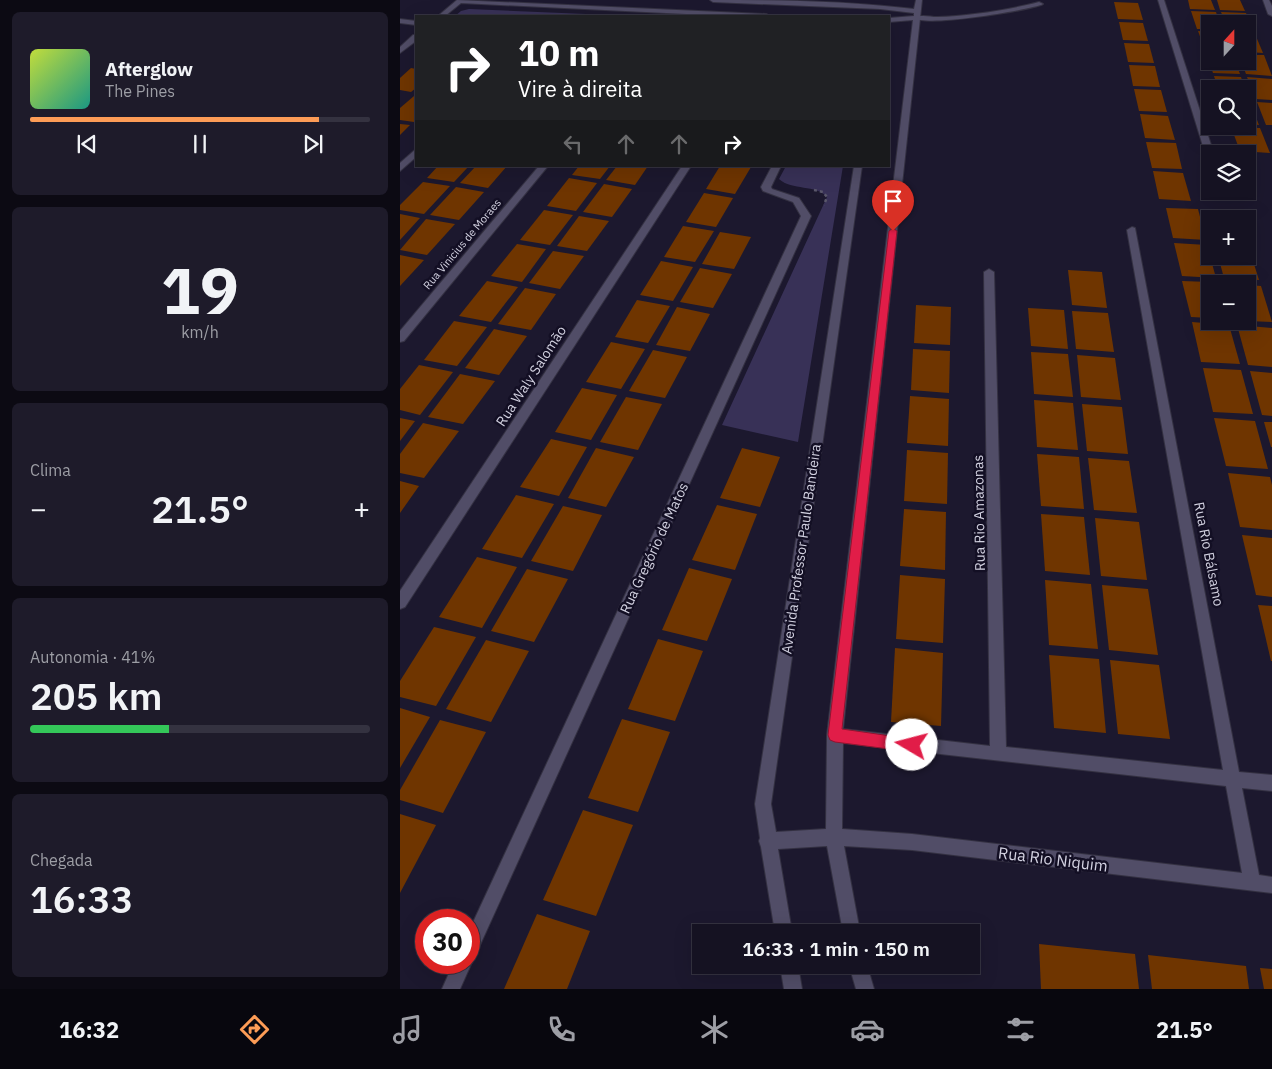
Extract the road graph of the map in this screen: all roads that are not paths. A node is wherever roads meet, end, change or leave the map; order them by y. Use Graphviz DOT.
graph roads {
  1 [pos="460,0"];
  2 [pos="650,0"];
  3 [pos="713,0"];
  4 [pos="919,0"];
  5 [pos="1161,0"];
  6 [pos="1266,0"];
  7 [pos="881,4"];
  8 [pos="1038,4"];
  9 [pos="644,11"];
  10 [pos="918,14"];
  11 [pos="1272,14"];
  12 [pos="442,15"];
  13 [pos="742,15"];
  14 [pos="890,20"];
  15 [pos="400,21"];
  16 [pos="415,23"];
  17 [pos="415,38"];
  18 [pos="400,51"];
  19 [pos="1207,145"];
  20 [pos="415,153"];
  21 [pos="543,167"];
  22 [pos="686,167"];
  23 [pos="776,167"];
  24 [pos="858,167"];
  25 [pos="400,168"];
  26 [pos="1132,230"];
  27 [pos="989,272"];
  28 [pos="400,338"];
  29 [pos="400,603"];
  30 [pos="835,735"];
  31 [pos="998,754"];
  32 [pos="1234,780"];
  33 [pos="1272,783"];
  34 [pos="834,837"];
  35 [pos="768,841"];
  36 [pos="1252,883"];
  37 [pos="1272,885"];
  38 [pos="783,924"];
  39 [pos="850,924"];
  40 [pos="480,926"];
  41 [pos="458,974"];
  42 [pos="790,974"];
  43 [pos="861,974"];
  44 [pos="451,989"];
  45 [pos="793,989"];
  46 [pos="865,989"];
  1 -- 9 [label="street"];
  1 -- 12 [label="street"];
  2 -- 9 [label="street"];
  3 -- 7 [label="street"];
  4 -- 10 [label="street"];
  5 -- 19 [label="street"];
  6 -- 11 [label="street"];
  7 -- 10 [label="street"];
  8 -- 10 [label="street"];
  9 -- 13 [label="street"];
  10 -- 14 [label="street"];
  10 -- 30 [label="street"];
  15 -- 16 [label="street"];
  17 -- 18 [label="street"];
  20 -- 25 [label="street"];
  21 -- 28 [label="street, Rua Vinicius de Moraes"];
  22 -- 29 [label="street, Rua Waly Salomão"];
  23 -- 40 [label="street, Rua Gregório de Matos"];
  24 -- 35 [label="street, Avenida Professor Paulo Bandeira"];
  26 -- 32 [label="street, Rua Rio Bálsamo"];
  27 -- 31 [label="street, Rua Rio Amazonas"];
  30 -- 31 [label="street"];
  30 -- 34 [label="street"];
  31 -- 32 [label="street"];
  32 -- 33 [label="street"];
  32 -- 36 [label="street, Rua Rio Bálsamo"];
  34 -- 35 [label="street, Rua Rio Niquim"];
  34 -- 36 [label="street, Rua Rio Niquim"];
  34 -- 39 [label="street"];
  35 -- 38 [label="street, Avenida Professor Paulo Bandeira"];
  36 -- 37 [label="street, Rua Rio Niquim"];
  41 -- 44 [label="street"];
  42 -- 45 [label="street"];
  43 -- 46 [label="street"];
}
